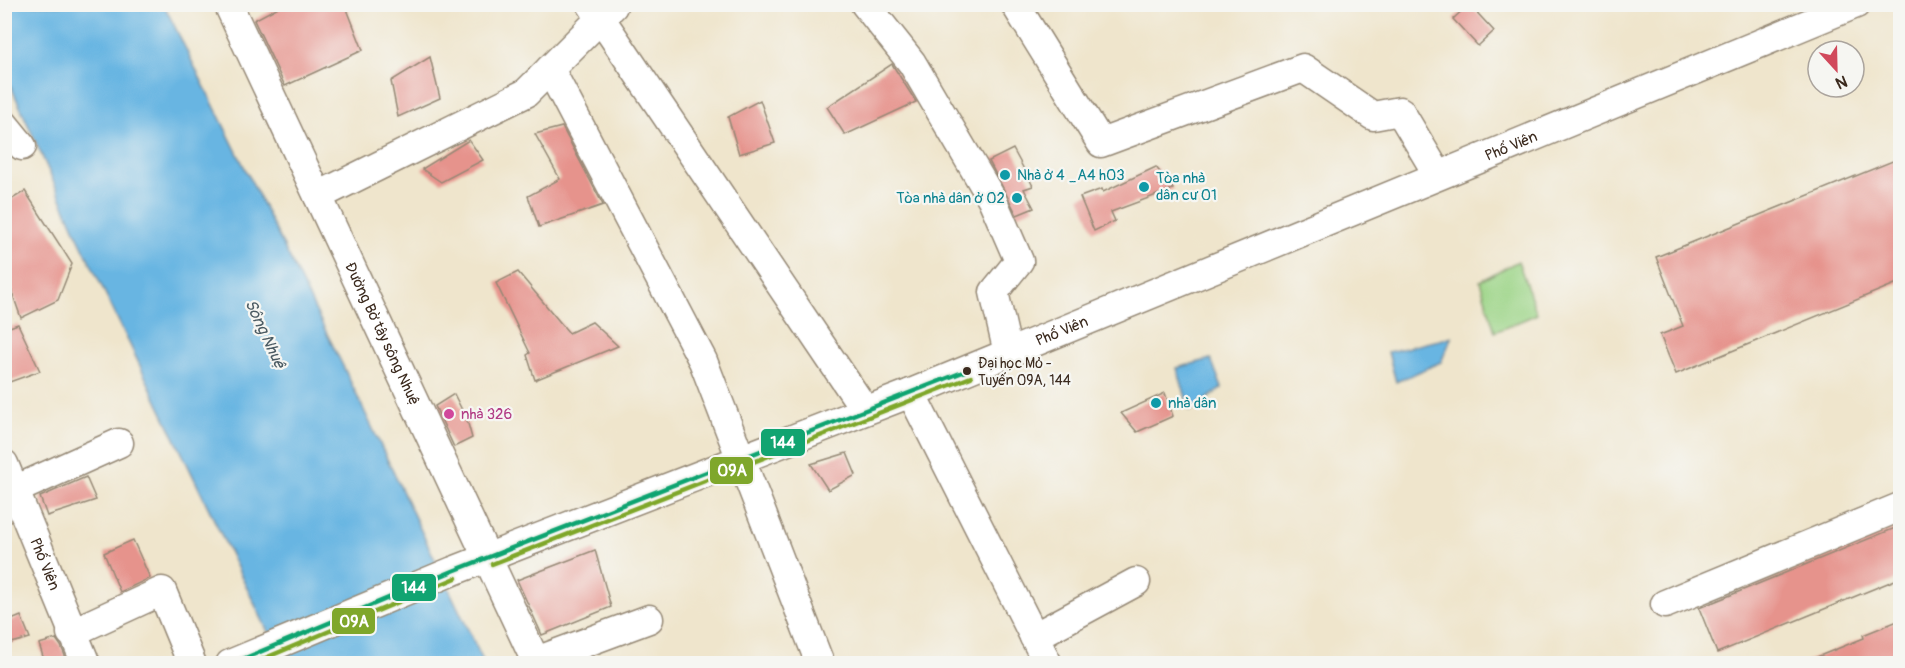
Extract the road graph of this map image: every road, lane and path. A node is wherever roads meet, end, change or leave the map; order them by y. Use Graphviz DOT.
graph roads {
  1 [pos="228,4"];
  2 [pos="865,4"];
  3 [pos="1014,4"];
  4 [pos="1856,4"];
  5 [pos="603,10"];
  6 [pos="550,69"];
  7 [pos="1438,175"];
  8 [pos="318,196"];
  9 [pos="1008,353"];
  10 [pos="911,393"];
  11 [pos="865,410"];
  12 [pos="119,443"];
  13 [pos="743,459"];
  14 [pos="4,464"];
  15 [pos="17,489"];
  16 [pos="1900,507"];
  17 [pos="489,557"];
  18 [pos="1136,582"];
  19 [pos="1665,604"];
  20 [pos="649,619"];
  21 [pos="71,633"];
  22 [pos="1034,637"];
  23 [pos="238,660"];
  24 [pos="537,662"];
  25 [pos="86,663"];
  26 [pos="192,663"];
  27 [pos="816,663"];
  28 [pos="1048,663"];
  1 -- 8 [label="street, Đường Bờ tây sông Nhuệ"];
  2 -- 9 [label="street"];
  3 -- 7 [label="street"];
  4 -- 7 [label="street, Phố Viên"];
  5 -- 6 [label="street"];
  5 -- 11 [label="street"];
  6 -- 8 [label="street"];
  6 -- 13 [label="street"];
  7 -- 9 [label="street, Phố Viên"];
  8 -- 17 [label="street, Đường Bờ tây sông Nhuệ"];
  9 -- 10 [label="street, Phố Viên"];
  10 -- 11 [label="street, Phố Viên"];
  10 -- 22 [label="street"];
  11 -- 13 [label="street, Phố Viên"];
  12 -- 15 [label="street"];
  13 -- 17 [label="street, Phố Viên"];
  13 -- 27 [label="street"];
  14 -- 15 [label="street, Phố Viên"];
  15 -- 21 [label="street, Phố Viên"];
  16 -- 19 [label="street"];
  17 -- 23 [label="street, Phố Viên"];
  17 -- 24 [label="street, Đường Bờ tây sông Nhuệ"];
  18 -- 22 [label="street"];
  20 -- 24 [label="street"];
  21 -- 25 [label="street, Phố Viên"];
  21 -- 26 [label="street"];
  22 -- 28 [label="street"];
}
